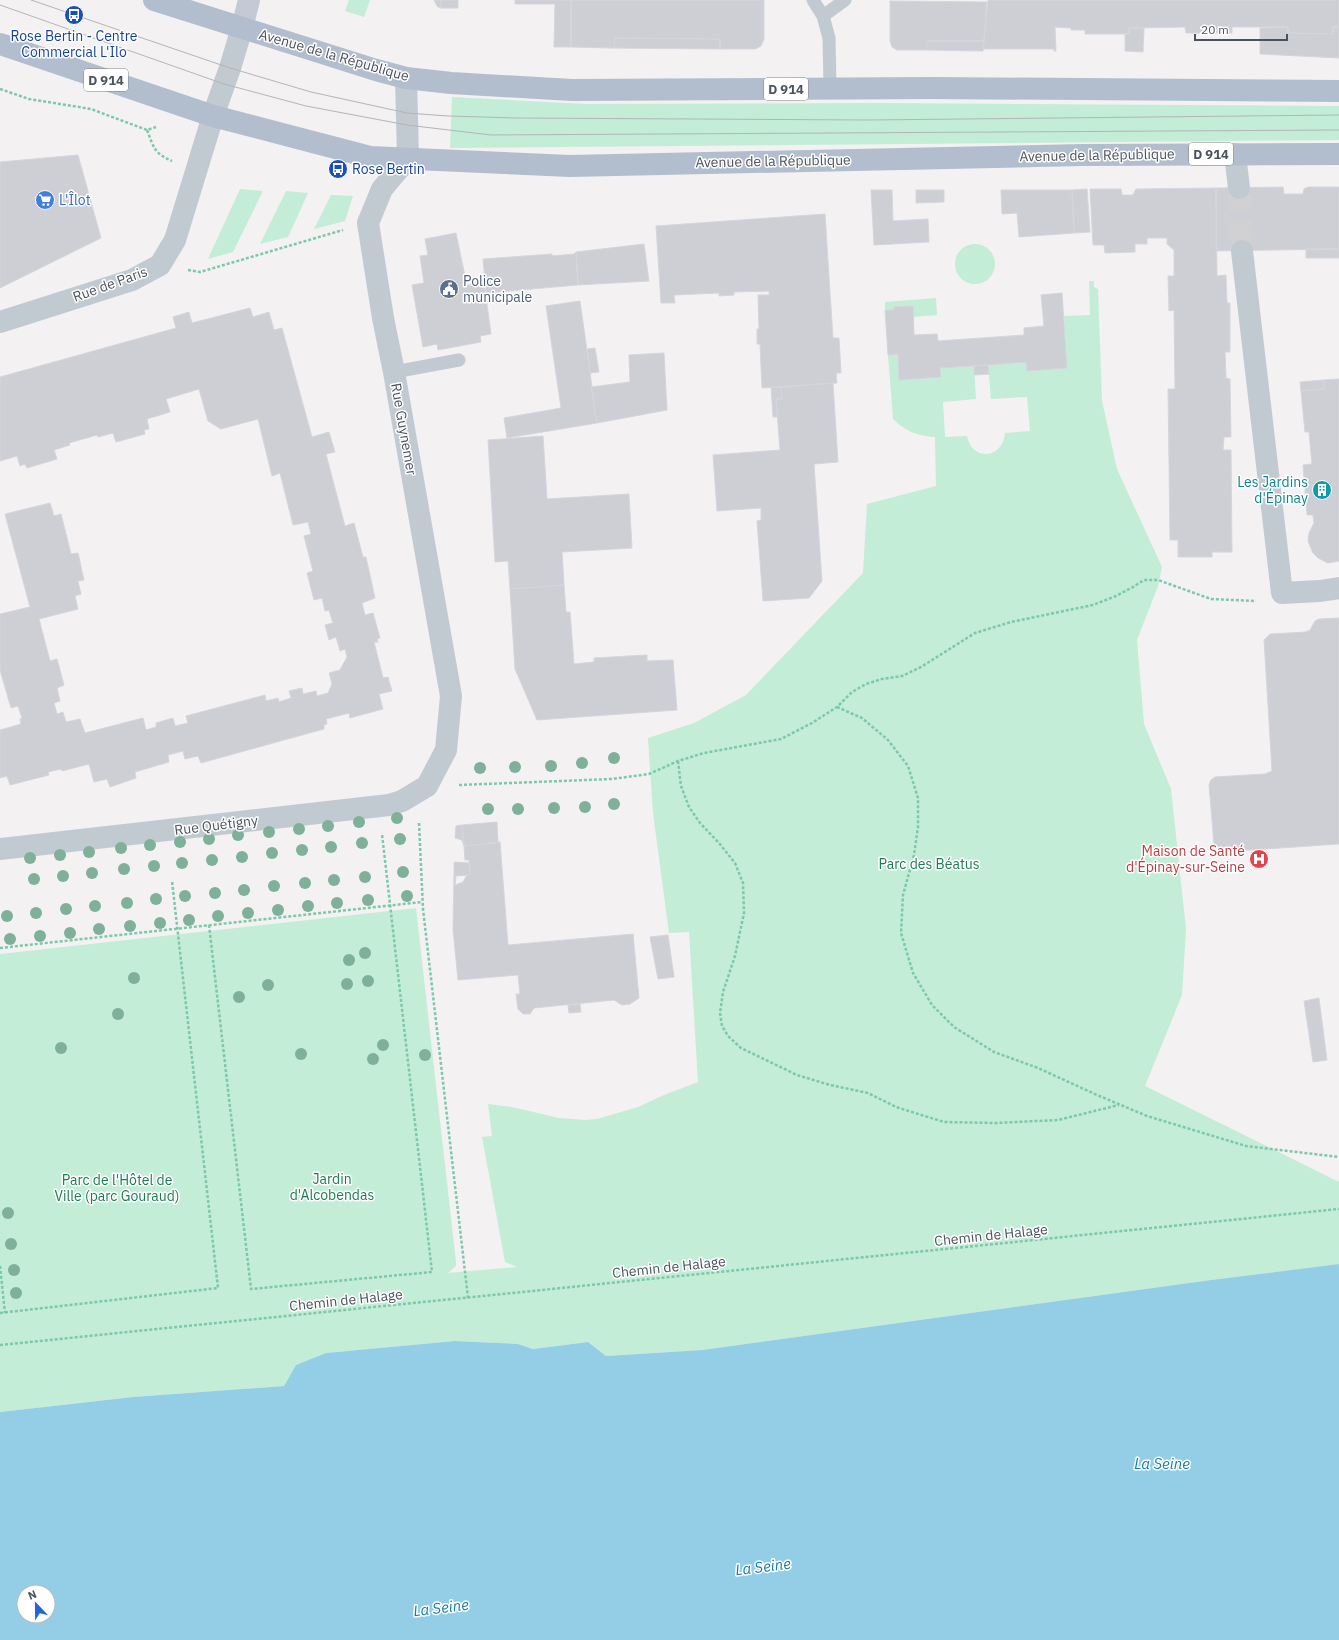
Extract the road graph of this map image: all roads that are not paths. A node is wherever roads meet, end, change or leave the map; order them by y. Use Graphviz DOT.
graph roads {
  1 [pos="154,0"];
  2 [pos="249,0"];
  3 [pos="813,0"];
  4 [pos="845,0"];
  5 [pos="824,16"];
  6 [pos="242,28"];
  7 [pos="0,44"];
  8 [pos="406,78"];
  9 [pos="830,88"];
  10 [pos="1339,91"];
  11 [pos="213,116"];
  12 [pos="1235,154"];
  13 [pos="1339,154"];
  14 [pos="408,158"];
  15 [pos="1239,188"];
  16 [pos="1242,250"];
  17 [pos="0,322"];
  18 [pos="459,360"];
  19 [pos="394,372"];
  20 [pos="1339,588"];
  21 [pos="423,789"];
  22 [pos="0,849"];
  1 -- 6 [label="main road, D 914"];
  2 -- 6 [label="street"];
  3 -- 5 [label="lane"];
  4 -- 5 [label="lane"];
  5 -- 9 [label="lane"];
  6 -- 8 [label="main road, Avenue de la République / D 914"];
  6 -- 11 [label="street, Rue de Paris"];
  7 -- 11 [label="main road, D 914"];
  8 -- 9 [label="main road, Avenue de la République / D 914"];
  8 -- 14 [label="street"];
  9 -- 10 [label="main road, Avenue de la République / D 914"];
  11 -- 14 [label="main road, Avenue de la République / D 914"];
  11 -- 17 [label="street, Rue de Paris"];
  12 -- 13 [label="main road, Avenue de la République / D 914"];
  12 -- 14 [label="main road, Avenue de la République / D 914"];
  12 -- 15 [label="street"];
  14 -- 19 [label="street, Rue Guynemer"];
  16 -- 20 [label="street"];
  18 -- 19 [label="lane"];
  19 -- 21 [label="street, Rue Guynemer"];
  21 -- 22 [label="street, Rue Quétigny"];
}
